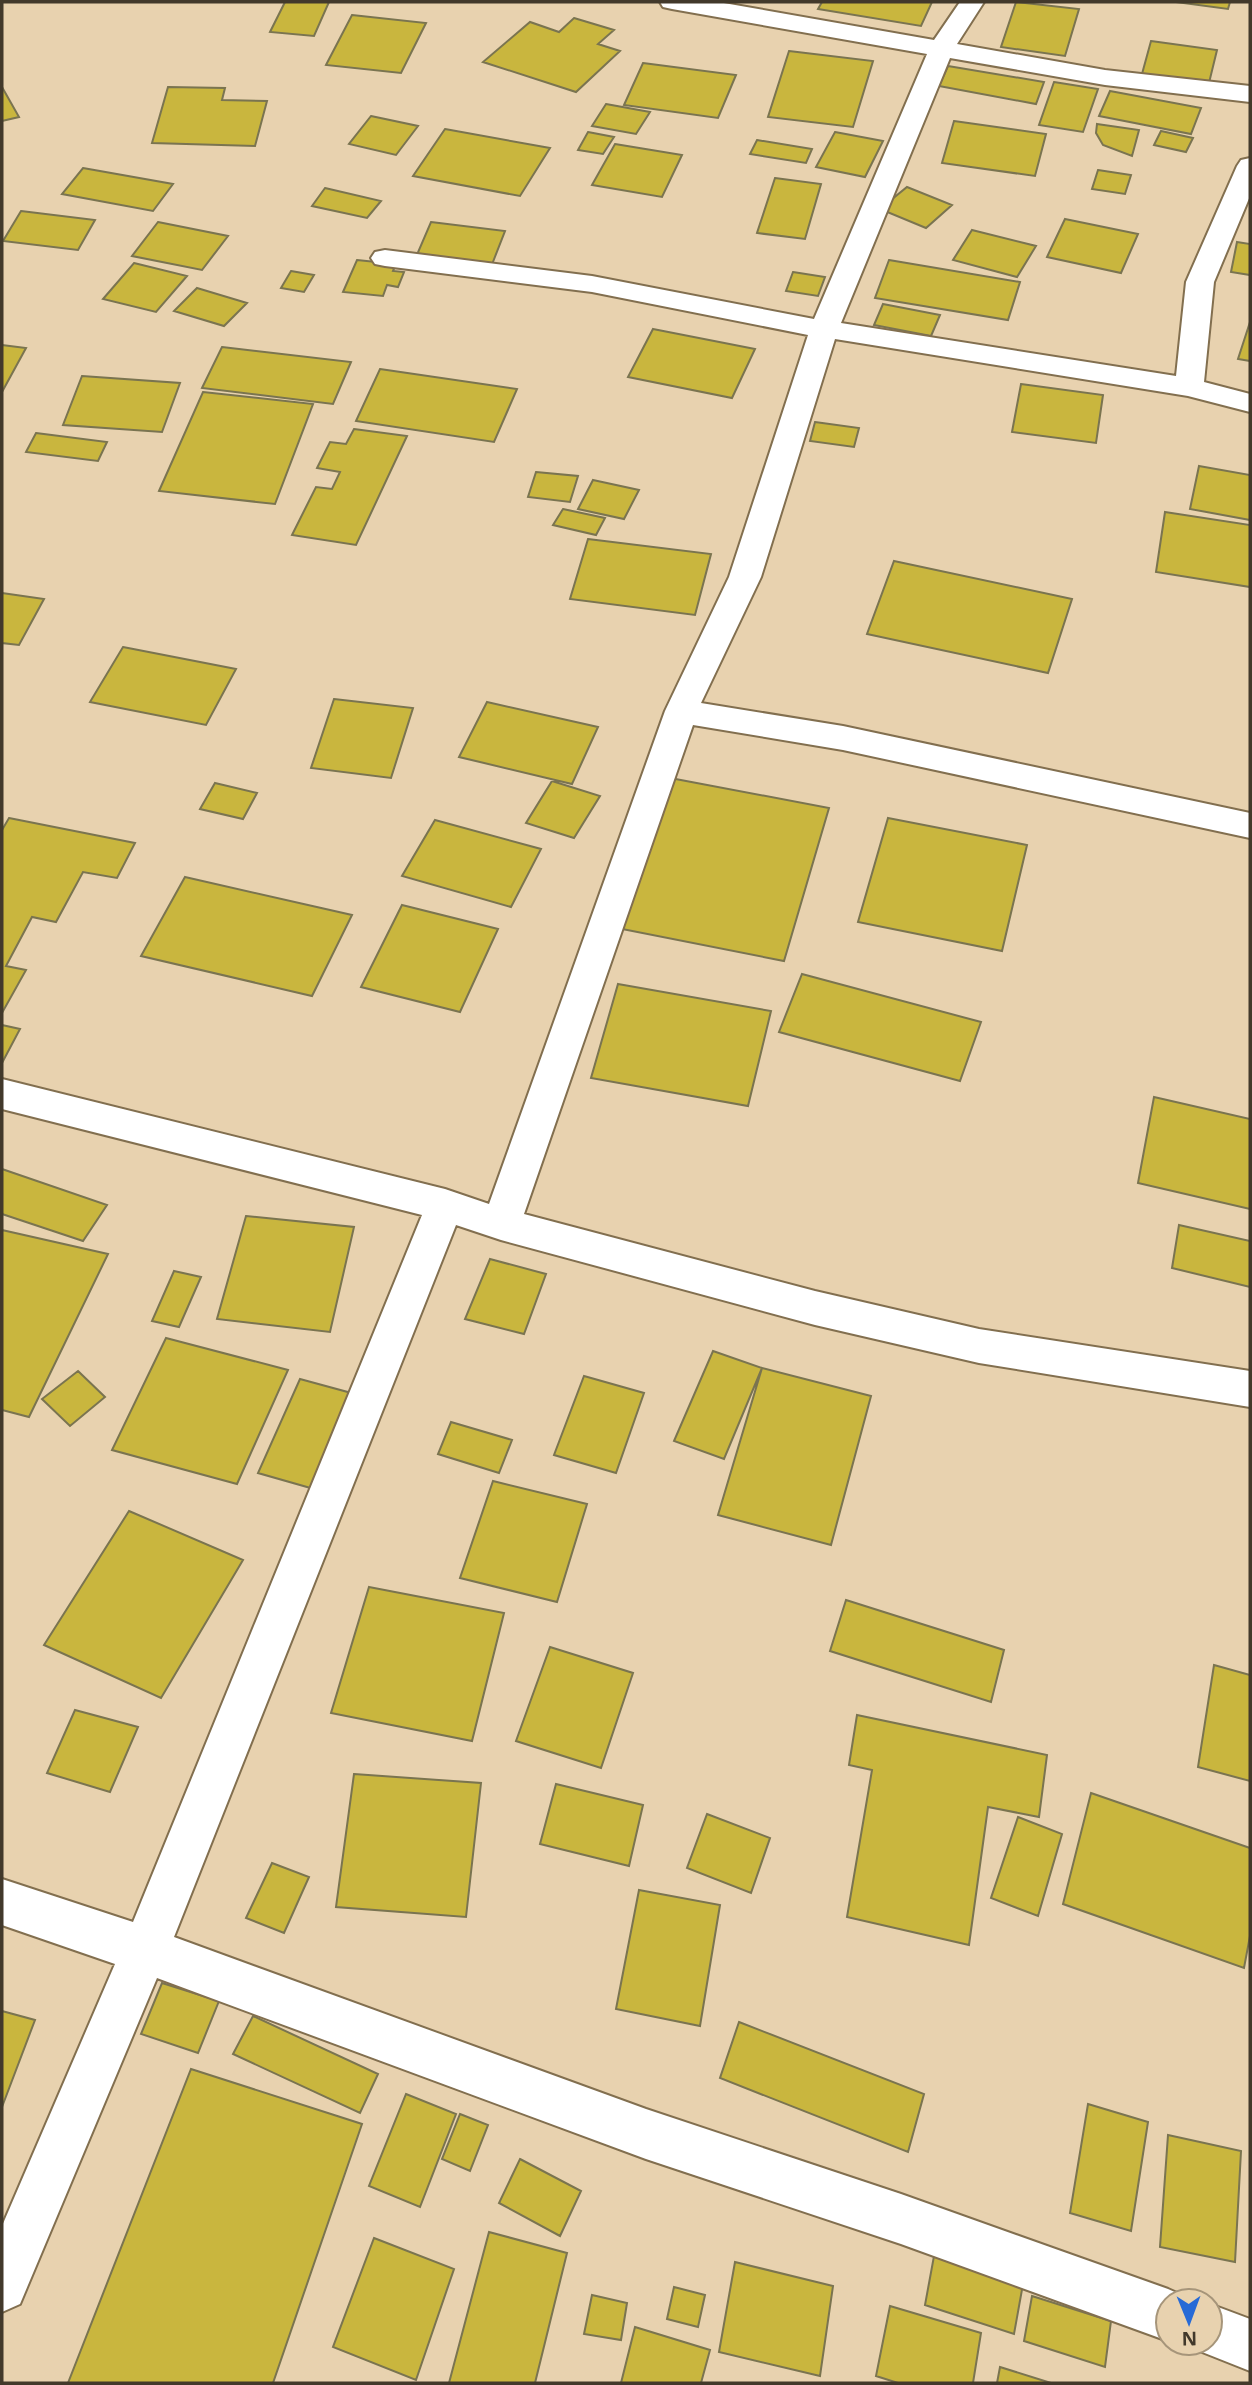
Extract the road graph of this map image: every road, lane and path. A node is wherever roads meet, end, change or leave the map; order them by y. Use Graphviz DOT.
graph roads {
  1 [pos="672,2"];
  2 [pos="972,2"];
  3 [pos="941,49"];
  4 [pos="1250,94"];
  5 [pos="1250,166"];
  6 [pos="385,258"];
  7 [pos="824,329"];
  8 [pos="1189,387"];
  9 [pos="1250,403"];
  10 [pos="681,711"];
  11 [pos="1250,826"];
  12 [pos="2,1094"];
  13 [pos="445,1205"];
  14 [pos="501,1224"];
  15 [pos="1250,1389"];
  16 [pos="2,1902"];
  17 [pos="145,1950"];
  18 [pos="2,2286"];
  19 [pos="1154,2310"];
  20 [pos="1224,2335"];
  21 [pos="1250,2345"];
  1 -- 3 [label="street"];
  2 -- 3 [label="street"];
  3 -- 4 [label="street"];
  3 -- 7 [label="street"];
  5 -- 8 [label="street"];
  6 -- 7 [label="street"];
  7 -- 8 [label="street"];
  7 -- 10 [label="street"];
  8 -- 9 [label="street"];
  10 -- 11 [label="street"];
  10 -- 14 [label="street"];
  12 -- 13 [label="street"];
  13 -- 14 [label="street"];
  13 -- 17 [label="street"];
  14 -- 15 [label="street"];
  16 -- 17 [label="street"];
  17 -- 18 [label="street"];
  17 -- 19 [label="street"];
  20 -- 21 [label="street"];
}
